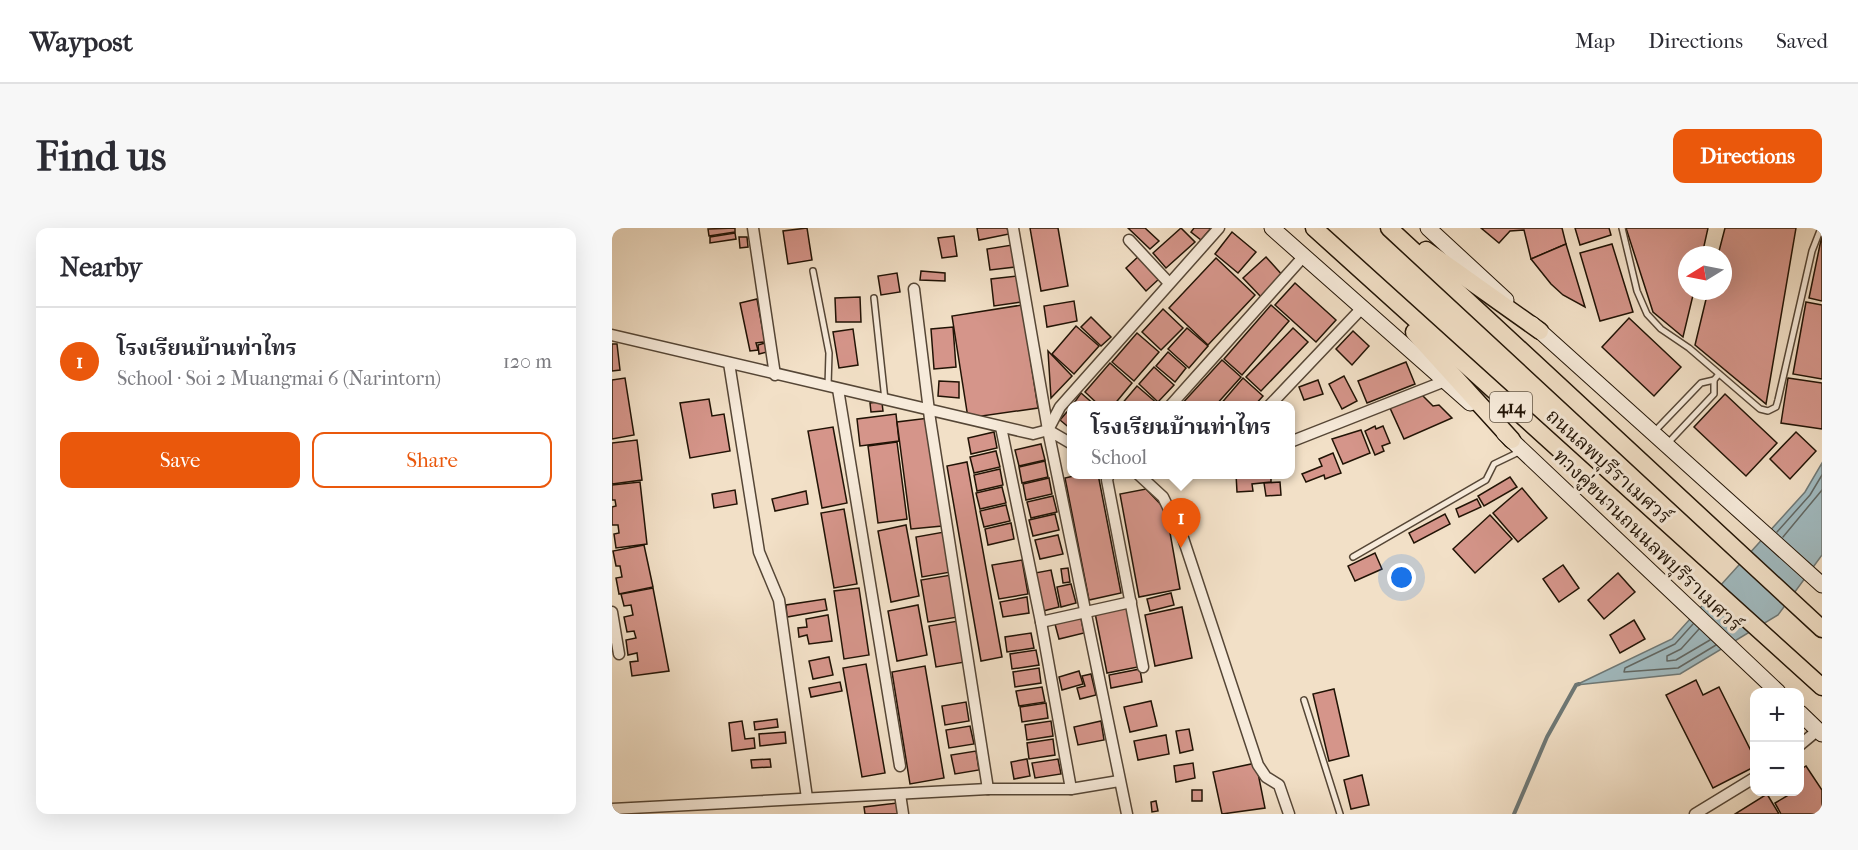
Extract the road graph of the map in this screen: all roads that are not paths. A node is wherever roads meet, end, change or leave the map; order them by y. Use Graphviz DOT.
graph roads {
  1 [pos="753,228"];
  2 [pos="1013,228"];
  3 [pos="1219,228"];
  4 [pos="1272,228"];
  5 [pos="1314,228"];
  6 [pos="1389,228"];
  7 [pos="1396,228"];
  8 [pos="1428,228"];
  9 [pos="1622,228"];
  10 [pos="1821,228"];
  11 [pos="1129,240"];
  12 [pos="1304,256"];
  13 [pos="813,271"];
  14 [pos="1367,279"];
  15 [pos="1169,283"];
  16 [pos="914,289"];
  17 [pos="874,298"];
  18 [pos="1362,308"];
  19 [pos="1540,331"];
  20 [pos="612,335"];
  21 [pos="729,363"];
  22 [pos="1719,374"];
  23 [pos="775,375"];
  24 [pos="1714,380"];
  25 [pos="1446,381"];
  26 [pos="833,387"];
  27 [pos="885,400"];
  28 [pos="1174,401"];
  29 [pos="1273,401"];
  30 [pos="929,410"];
  31 [pos="1001,427"];
  32 [pos="1048,430"];
  33 [pos="1653,434"];
  34 [pos="1295,440"];
  35 [pos="1067,442"];
  36 [pos="1517,445"];
  37 [pos="1665,446"];
  38 [pos="1107,479"];
  39 [pos="1143,479"];
  40 [pos="1353,557"];
  41 [pos="1820,584"];
  42 [pos="1131,602"];
  43 [pos="612,612"];
  44 [pos="1084,612"];
  45 [pos="1041,622"];
  46 [pos="1822,629"];
  47 [pos="619,654"];
  48 [pos="1143,667"];
  49 [pos="1822,687"];
  50 [pos="1773,688"];
  51 [pos="1304,700"];
  52 [pos="1804,717"];
  53 [pos="1820,732"];
  54 [pos="1804,742"];
  55 [pos="900,766"];
  56 [pos="1119,781"];
  57 [pos="1750,782"];
  58 [pos="988,789"];
  59 [pos="1071,789"];
  60 [pos="900,794"];
  61 [pos="807,798"];
  62 [pos="724,802"];
  63 [pos="612,809"];
  64 [pos="1714,809"];
  65 [pos="638,811"];
  66 [pos="726,814"];
  67 [pos="903,814"];
  68 [pos="1127,814"];
  69 [pos="1289,814"];
  70 [pos="1340,814"];
  71 [pos="1695,814"];
  1 -- 23 [label="street"];
  2 -- 32 [label="street"];
  3 -- 15 [label="street"];
  4 -- 12 [label="main road, ทางคู่ขนานถนนลพบุรีราเมศวร์ / 414"];
  5 -- 14 [label="main road, ถนนลพบุรีราเมศวร์ / 414"];
  6 -- 46 [label="main road, ถนนลพบุรีราเมศวร์ / 414"];
  7 -- 19 [label="main road"];
  8 -- 19 [label="main road"];
  9 -- 22 [label="lane"];
  10 -- 22 [label="lane"];
  11 -- 15 [label="street"];
  12 -- 18 [label="main road, ทางคู่ขนานถนนลพบุรีราเมศวร์ / 414"];
  12 -- 28 [label="street"];
  13 -- 26 [label="lane"];
  14 -- 36 [label="main road"];
  14 -- 49 [label="main road, ถนนลพบุรีราเมศวร์ / 414"];
  15 -- 32 [label="street"];
  16 -- 30 [label="street"];
  17 -- 27 [label="lane"];
  18 -- 25 [label="main road, ทางคู่ขนานถนนลพบุรีราเมศวร์ / 414"];
  18 -- 29 [label="street"];
  19 -- 33 [label="main road"];
  20 -- 21 [label="street"];
  21 -- 23 [label="street"];
  21 -- 61 [label="street"];
  22 -- 24 [label="lane"];
  23 -- 26 [label="street"];
  24 -- 33 [label="lane"];
  24 -- 37 [label="lane"];
  25 -- 34 [label="street"];
  25 -- 36 [label="main road, ทางคู่ขนานถนนลพบุรีราเมศวร์ / 414"];
  26 -- 27 [label="street"];
  26 -- 55 [label="street"];
  27 -- 30 [label="street"];
  30 -- 31 [label="street"];
  30 -- 58 [label="street"];
  31 -- 32 [label="street"];
  31 -- 45 [label="street"];
  32 -- 35 [label="street"];
  32 -- 44 [label="street"];
  33 -- 37 [label="main road"];
  36 -- 40 [label="lane"];
  36 -- 50 [label="main road, ทางคู่ขนานถนนลพบุรีราเมศวร์ / 414"];
  37 -- 41 [label="main road"];
  38 -- 42 [label="street"];
  39 -- 69 [label="street"];
  42 -- 44 [label="street"];
  42 -- 48 [label="street"];
  43 -- 47 [label="street"];
  44 -- 45 [label="street"];
  44 -- 56 [label="street"];
  45 -- 59 [label="street"];
  51 -- 70 [label="lane"];
  52 -- 53 [label="main road"];
  53 -- 54 [label="street"];
  56 -- 59 [label="street"];
  56 -- 68 [label="street"];
  57 -- 64 [label="street"];
  58 -- 59 [label="street"];
  58 -- 60 [label="street"];
  60 -- 61 [label="street"];
  60 -- 67 [label="street"];
  61 -- 62 [label="street"];
  62 -- 65 [label="street"];
  62 -- 66 [label="street"];
  63 -- 65 [label="street"];
  64 -- 71 [label="street"];
}
